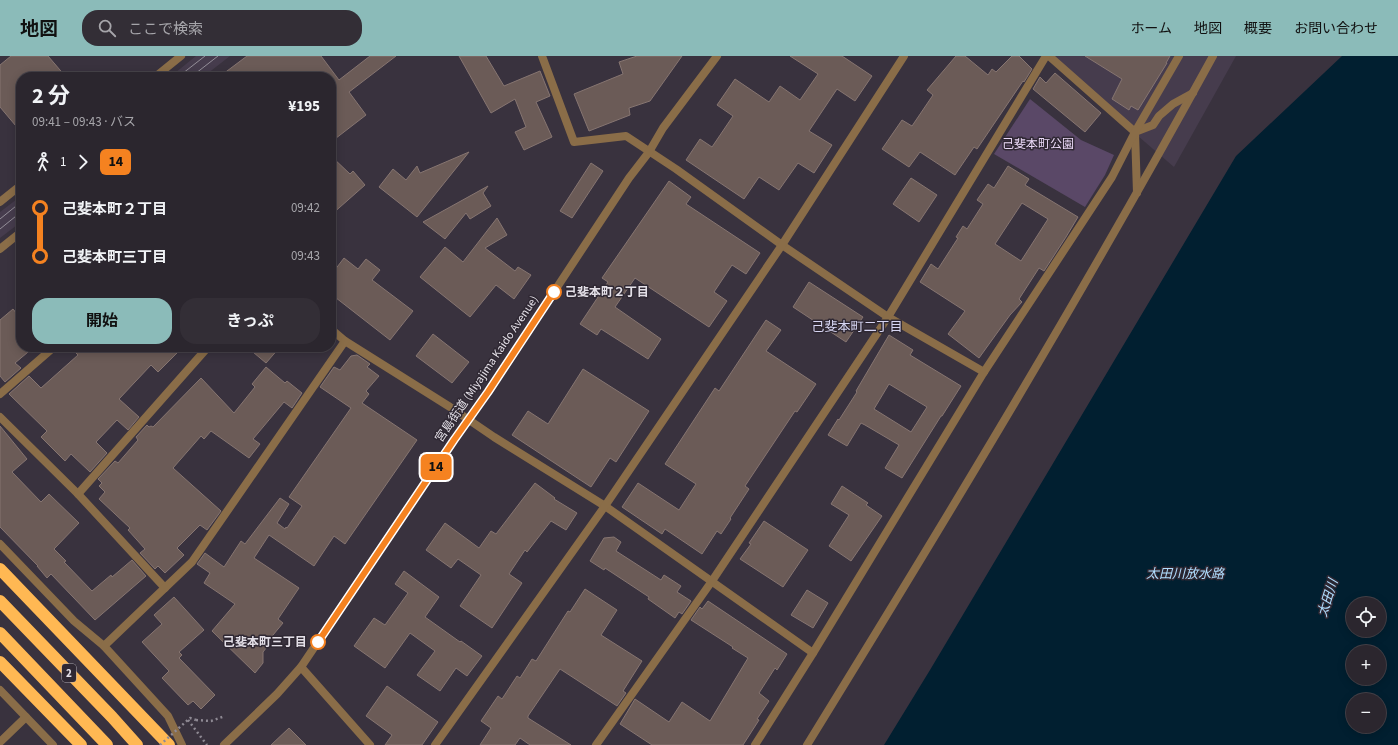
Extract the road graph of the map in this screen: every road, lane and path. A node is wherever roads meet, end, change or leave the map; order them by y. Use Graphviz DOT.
graph roads {
  1 [pos="181,56"];
  2 [pos="542,56"];
  3 [pos="717,56"];
  4 [pos="904,56"];
  5 [pos="1046,56"];
  6 [pos="1049,56"];
  7 [pos="1179,56"];
  8 [pos="1214,56"];
  9 [pos="161,72"];
  10 [pos="1193,93"];
  11 [pos="1135,132"];
  12 [pos="649,152"];
  13 [pos="16,189"];
  14 [pos="1136,193"];
  15 [pos="0,202"];
  16 [pos="16,236"];
  17 [pos="782,245"];
  18 [pos="0,249"];
  19 [pos="888,317"];
  20 [pos="336,333"];
  21 [pos="345,341"];
  22 [pos="48,352"];
  23 [pos="204,352"];
  24 [pos="984,372"];
  25 [pos="0,394"];
  26 [pos="0,417"];
  27 [pos="469,420"];
  28 [pos="78,494"];
  29 [pos="605,506"];
  30 [pos="0,544"];
  31 [pos="0,569"];
  32 [pos="712,581"];
  33 [pos="165,588"];
  34 [pos="0,601"];
  35 [pos="0,633"];
  36 [pos="104,646"];
  37 [pos="813,653"];
  38 [pos="0,662"];
  39 [pos="301,667"];
  40 [pos="0,690"];
  41 [pos="225,716"];
  42 [pos="26,717"];
  43 [pos="188,720"];
  44 [pos="0,742"];
  45 [pos="53,745"];
  46 [pos="81,745"];
  47 [pos="107,745"];
  48 [pos="137,745"];
  49 [pos="160,745"];
  50 [pos="169,745"];
  51 [pos="182,745"];
  52 [pos="207,745"];
  53 [pos="224,745"];
  54 [pos="370,745"];
  55 [pos="435,745"];
  56 [pos="596,745"];
  57 [pos="755,745"];
  58 [pos="807,745"];
  1 -- 9 [label="street"];
  2 -- 12 [label="street"];
  3 -- 12 [label="street, 宮島街道 (Miyajima Kaido Avenue)"];
  4 -- 17 [label="street"];
  5 -- 19 [label="street"];
  6 -- 11 [label="street"];
  7 -- 11 [label="street"];
  8 -- 10 [label="street"];
  10 -- 11 [label="street"];
  10 -- 14 [label="street"];
  11 -- 14 [label="street"];
  11 -- 24 [label="street"];
  12 -- 17 [label="street"];
  12 -- 27 [label="street, 宮島街道 (Miyajima Kaido Avenue)"];
  13 -- 15 [label="street"];
  14 -- 58 [label="street"];
  16 -- 18 [label="street"];
  17 -- 19 [label="street"];
  17 -- 29 [label="street"];
  19 -- 24 [label="street"];
  19 -- 32 [label="street"];
  20 -- 21 [label="street"];
  21 -- 27 [label="street"];
  21 -- 33 [label="street"];
  22 -- 25 [label="street"];
  23 -- 28 [label="street"];
  24 -- 37 [label="street"];
  26 -- 28 [label="street"];
  27 -- 29 [label="street"];
  27 -- 39 [label="street, 宮島街道 (Miyajima Kaido Avenue)"];
  28 -- 33 [label="street"];
  29 -- 32 [label="street"];
  29 -- 55 [label="street"];
  30 -- 36 [label="street"];
  31 -- 50 [label="highway"];
  32 -- 37 [label="street"];
  32 -- 56 [label="street"];
  33 -- 36 [label="street"];
  34 -- 48 [label="highway, 2"];
  35 -- 47 [label="highway, 2"];
  36 -- 51 [label="street"];
  37 -- 57 [label="street"];
  38 -- 46 [label="highway"];
  39 -- 53 [label="street, 宮島街道 (Miyajima Kaido Avenue)"];
  39 -- 54 [label="street"];
  40 -- 42 [label="street"];
  41 -- 43 [label="path, bridge"];
  42 -- 44 [label="street"];
  42 -- 45 [label="street"];
  43 -- 49 [label="path, bridge"];
  43 -- 52 [label="path"];
}
